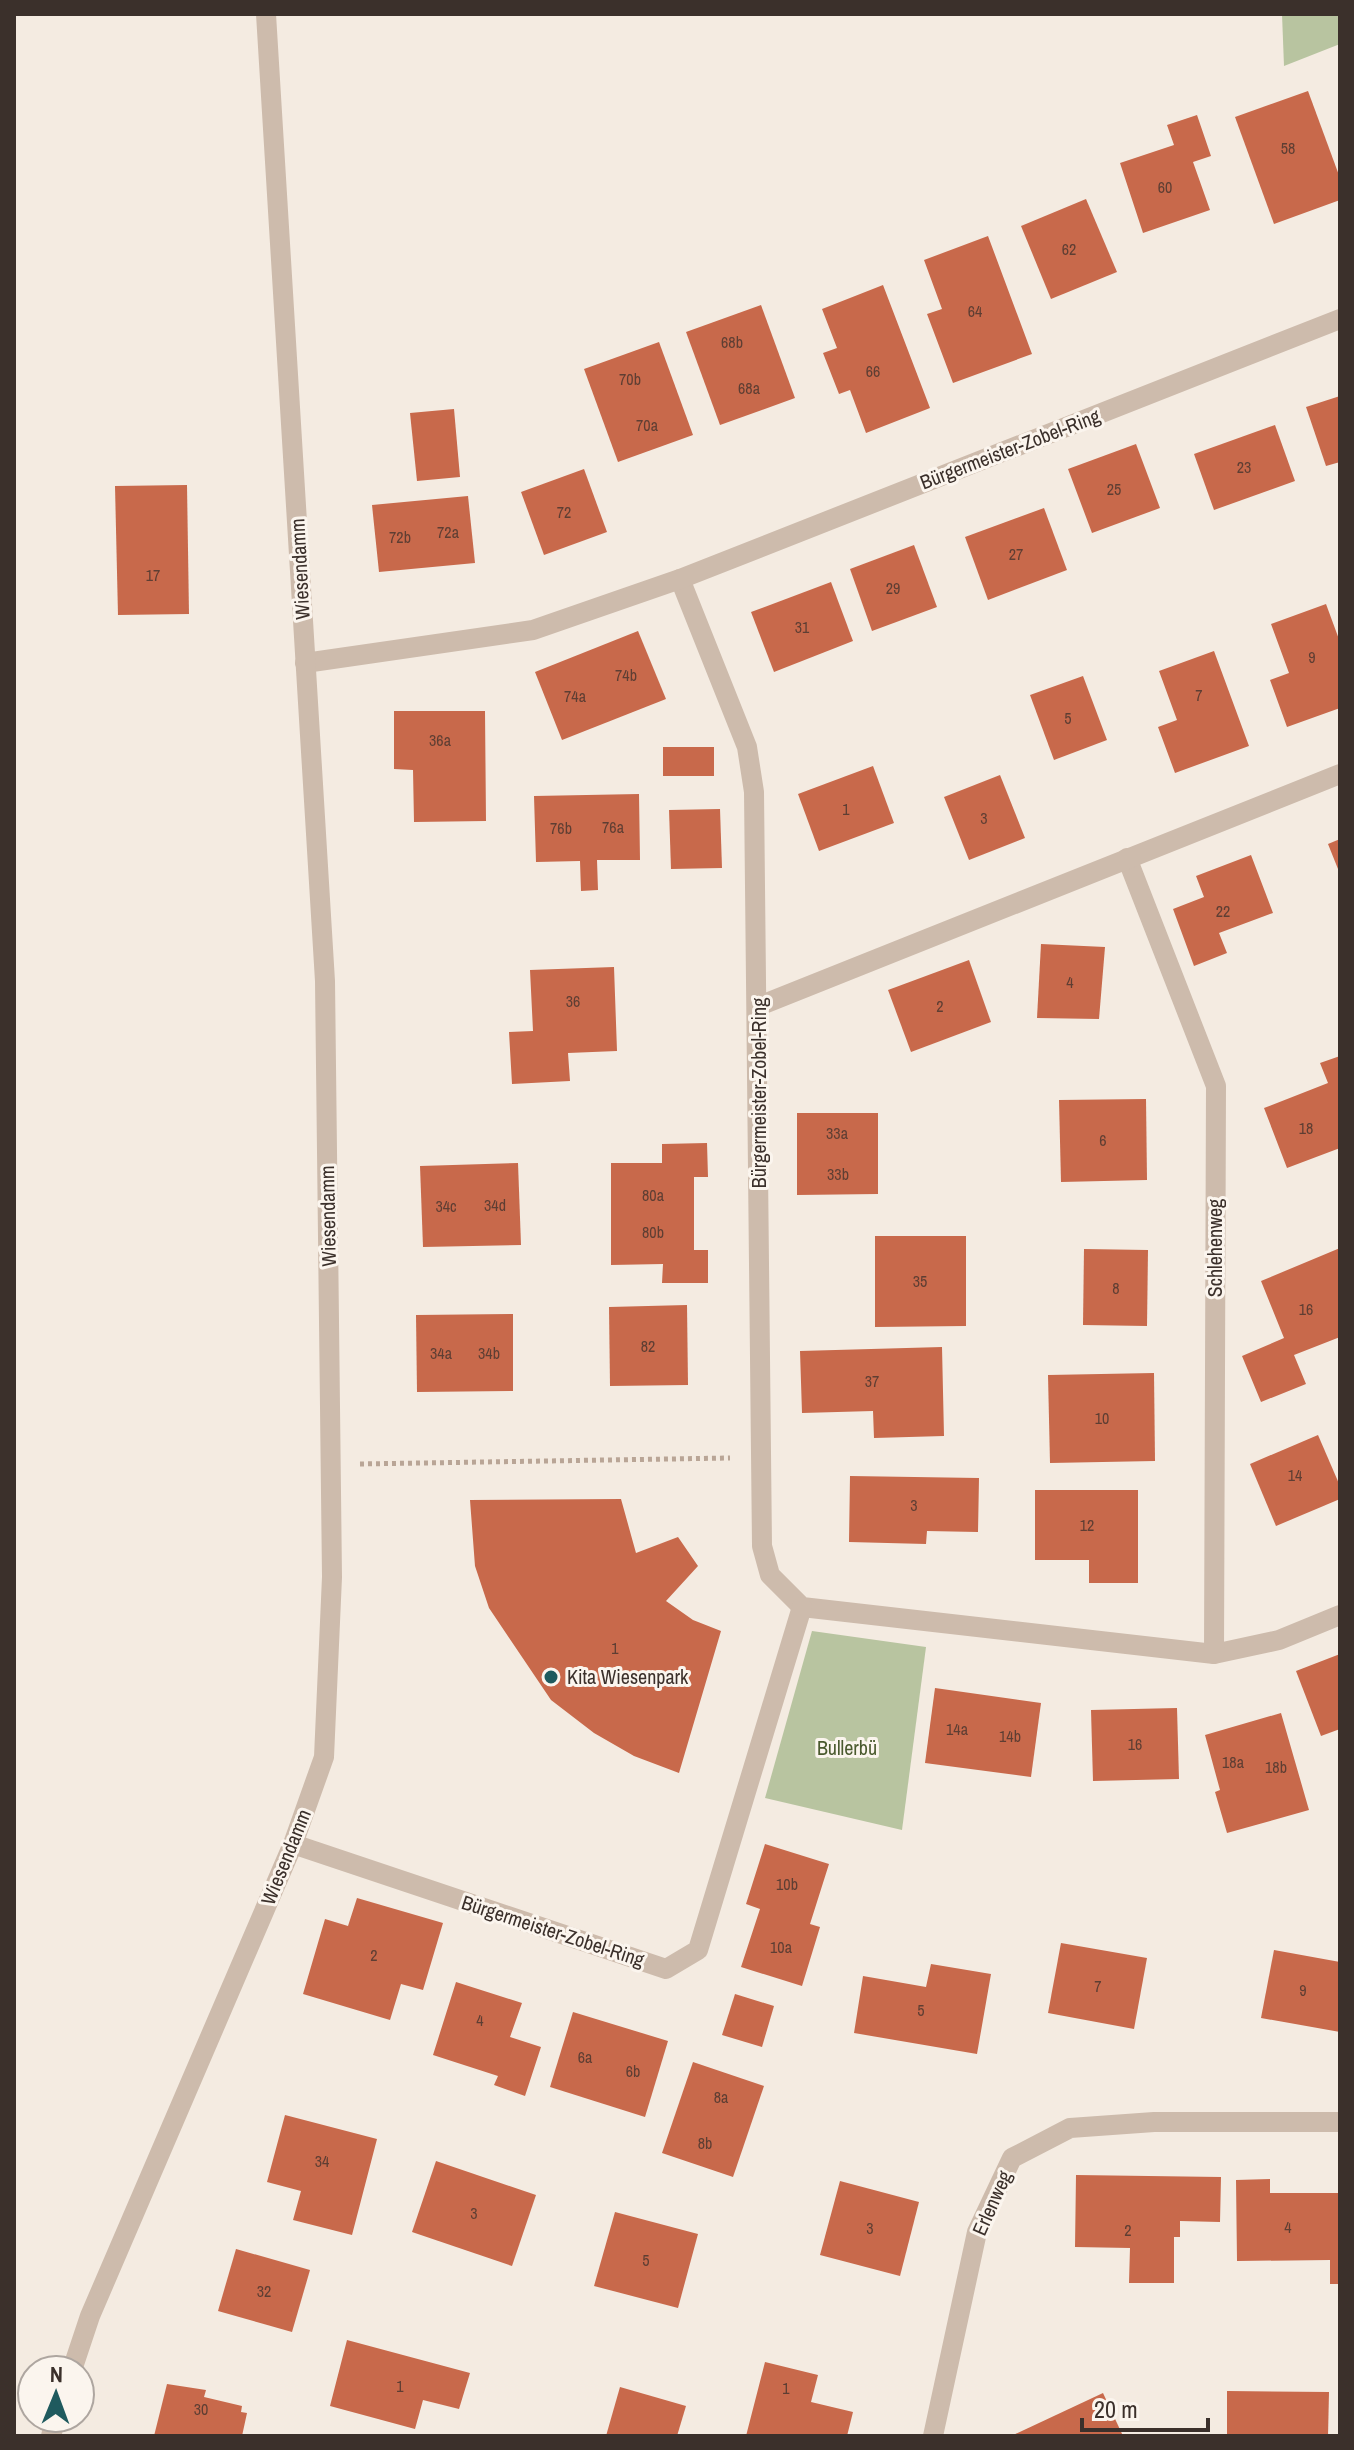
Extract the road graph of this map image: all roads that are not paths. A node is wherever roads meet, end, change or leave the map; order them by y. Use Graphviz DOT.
graph roads {
  1 [pos="266,14"];
  2 [pos="1340,319"];
  3 [pos="680,579"];
  4 [pos="305,663"];
  5 [pos="1340,774"];
  6 [pos="1127,858"];
  7 [pos="759,1006"];
  8 [pos="802,1607"];
  9 [pos="1340,1615"];
  10 [pos="1214,1654"];
  11 [pos="293,1844"];
  12 [pos="1340,2122"];
  13 [pos="77,2354"];
  14 [pos="933,2436"];
  1 -- 4 [label="street, Wiesendamm"];
  2 -- 3 [label="street, Bürgermeister-Zobel-Ring"];
  3 -- 4 [label="street, Bürgermeister-Zobel-Ring"];
  3 -- 7 [label="street, Bürgermeister-Zobel-Ring"];
  4 -- 11 [label="street, Wiesendamm"];
  5 -- 6 [label="street"];
  6 -- 7 [label="street"];
  6 -- 10 [label="street, Schlehenweg"];
  7 -- 8 [label="street, Bürgermeister-Zobel-Ring"];
  8 -- 10 [label="street"];
  8 -- 11 [label="street, Bürgermeister-Zobel-Ring"];
  9 -- 10 [label="street"];
  11 -- 13 [label="street, Wiesendamm"];
  12 -- 14 [label="street, Erlenweg"];
}
